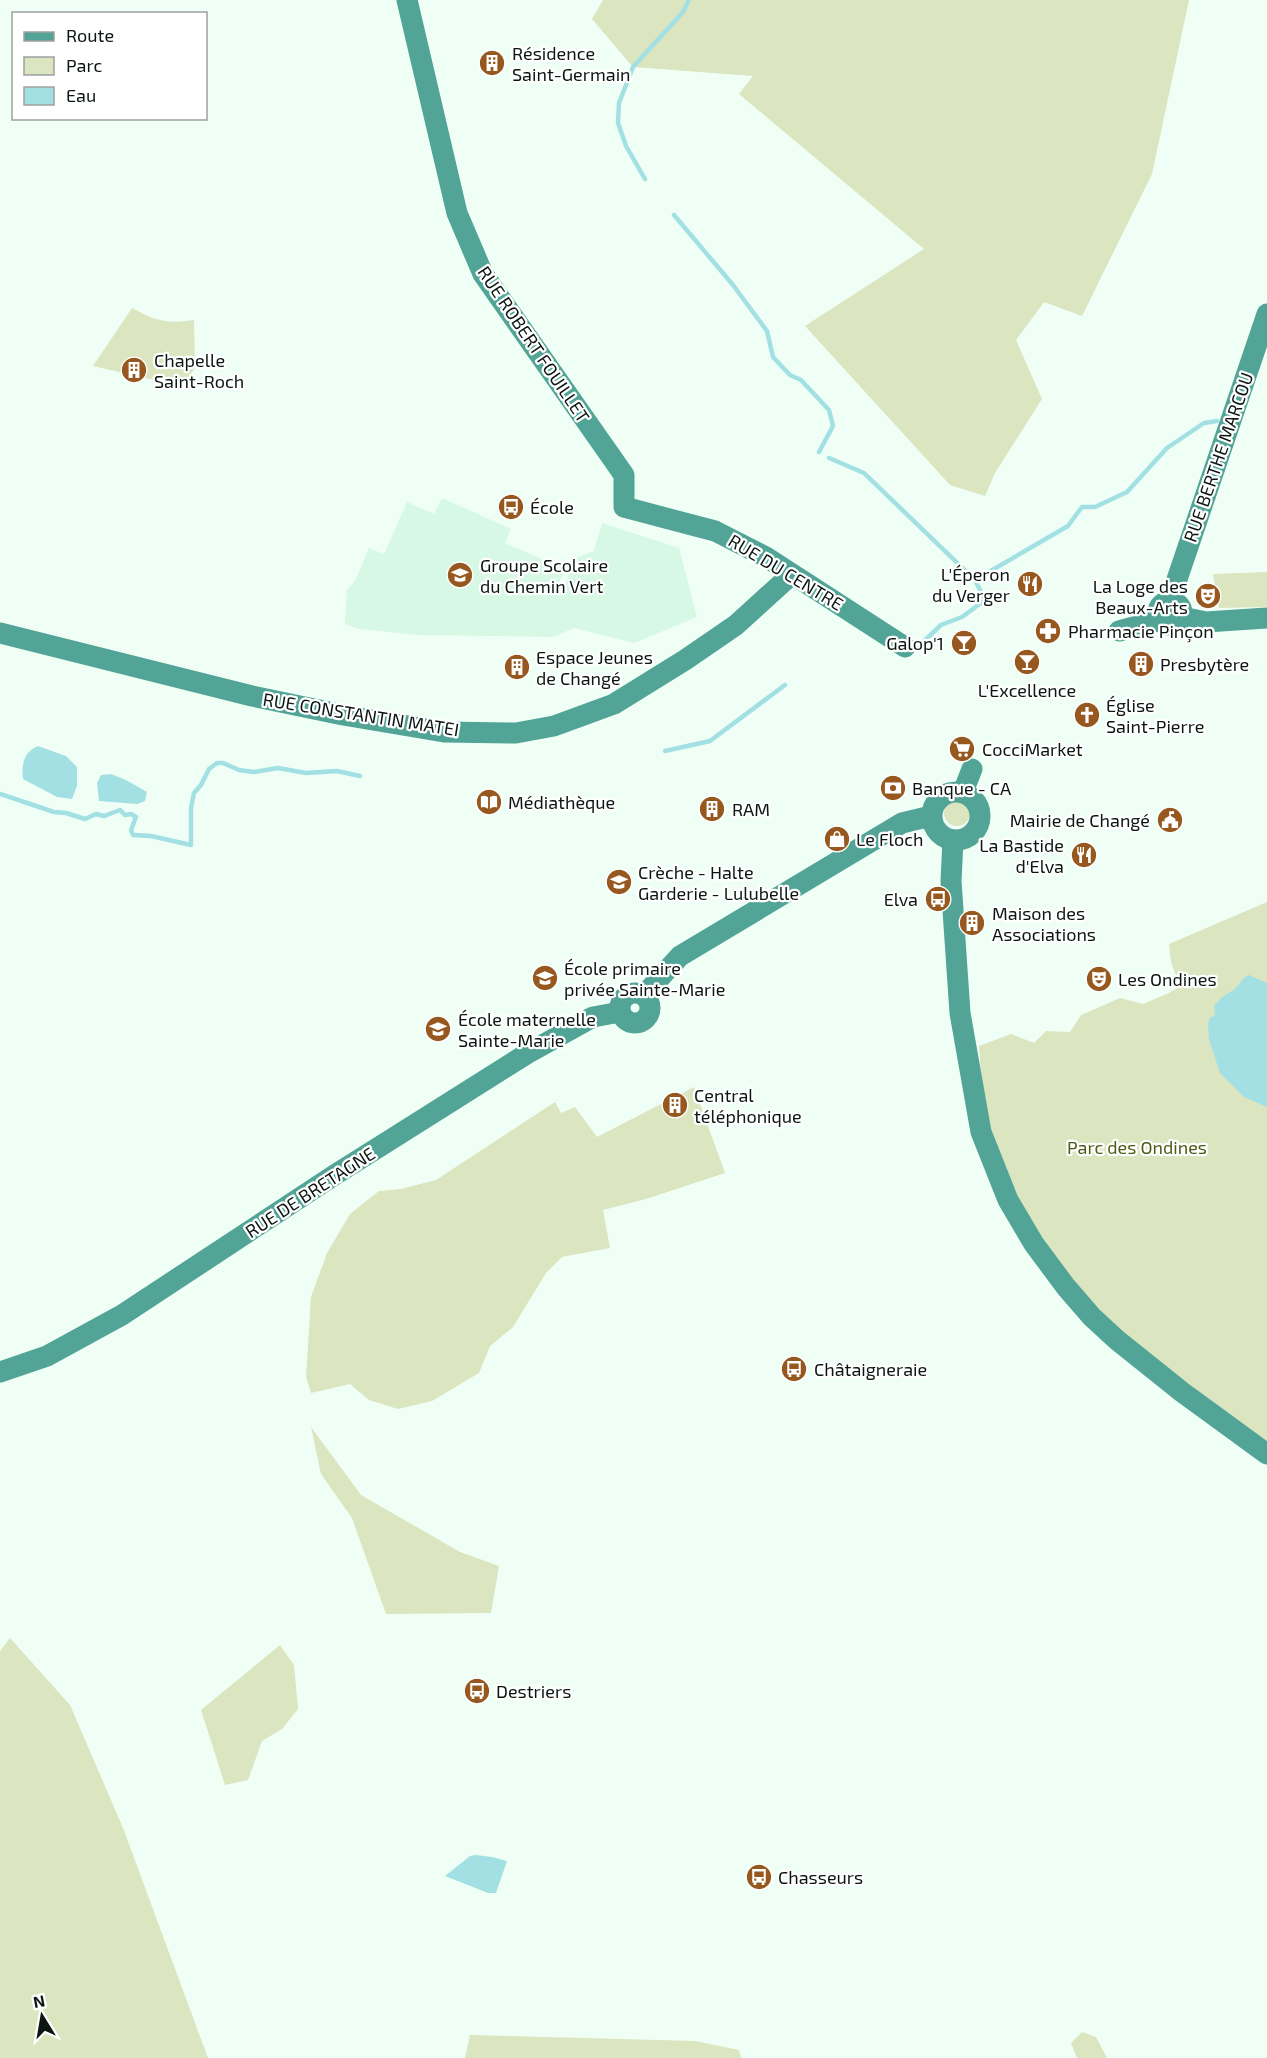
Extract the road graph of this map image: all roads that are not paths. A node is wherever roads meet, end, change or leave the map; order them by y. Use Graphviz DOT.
graph roads {
  1 [pos="407,0"];
  2 [pos="1267,314"];
  3 [pos="624,507"];
  4 [pos="791,575"];
  5 [pos="1170,600"];
  6 [pos="1182,617"];
  7 [pos="1267,618"];
  8 [pos="1160,620"];
  9 [pos="1119,631"];
  10 [pos="0,633"];
  11 [pos="905,648"];
  12 [pos="972,769"];
  13 [pos="963,792"];
  14 [pos="931,816"];
  15 [pos="953,840"];
  16 [pos="0,1372"];
  17 [pos="1267,1454"];
  1 -- 3 [label="street, RUE ROBERT FOUILLET"];
  2 -- 5 [label="street, RUE BERTHE MARCOU"];
  3 -- 4 [label="street, RUE DU CENTRE"];
  4 -- 10 [label="street, RUE CONSTANTIN MATEI"];
  4 -- 11 [label="street, RUE DU CENTRE"];
  5 -- 6 [label="street"];
  5 -- 8 [label="street"];
  6 -- 7 [label="street"];
  6 -- 8 [label="street"];
  8 -- 9 [label="street"];
  12 -- 13 [label="street"];
  13 -- 14 [label="street"];
  13 -- 15 [label="street"];
  14 -- 15 [label="street"];
  14 -- 16 [label="street, RUE DE BRETAGNE"];
  15 -- 17 [label="street"];
}
